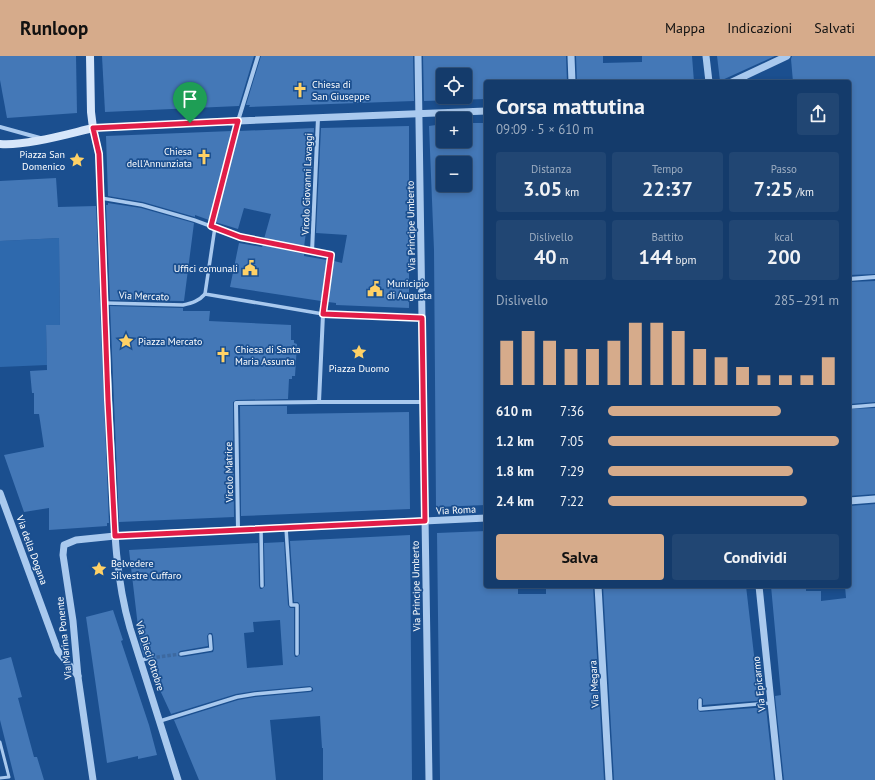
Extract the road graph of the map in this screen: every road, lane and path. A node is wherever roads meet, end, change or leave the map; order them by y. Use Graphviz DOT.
graph roads {
  1 [pos="90,56"];
  2 [pos="258,56"];
  3 [pos="418,56"];
  4 [pos="571,56"];
  5 [pos="706,56"];
  6 [pos="787,56"];
  7 [pos="572,80"];
  8 [pos="709,80"];
  9 [pos="736,80"];
  10 [pos="484,111"];
  11 [pos="419,114"];
  12 [pos="318,118"];
  13 [pos="238,121"];
  14 [pos="0,127"];
  15 [pos="93,128"];
  16 [pos="44,139"];
  17 [pos="0,144"];
  18 [pos="100,198"];
  19 [pos="213,226"];
  20 [pos="312,252"];
  21 [pos="875,277"];
  22 [pos="851,279"];
  23 [pos="205,294"];
  24 [pos="105,303"];
  25 [pos="323,314"];
  26 [pos="422,318"];
  27 [pos="319,402"];
  28 [pos="423,402"];
  29 [pos="875,405"];
  30 [pos="851,407"];
  31 [pos="0,493"];
  32 [pos="875,499"];
  33 [pos="851,501"];
  34 [pos="484,518"];
  35 [pos="425,521"];
  36 [pos="286,528"];
  37 [pos="261,529"];
  38 [pos="238,530"];
  39 [pos="115,536"];
  40 [pos="262,586"];
  41 [pos="598,588"];
  42 [pos="759,588"];
  43 [pos="210,636"];
  44 [pos="181,654"];
  45 [pos="297,654"];
  46 [pos="151,658"];
  47 [pos="140,660"];
  48 [pos="78,676"];
  49 [pos="310,689"];
  50 [pos="700,700"];
  51 [pos="771,703"];
  52 [pos="160,721"];
  53 [pos="0,742"];
  54 [pos="0,778"];
  55 [pos="93,780"];
  56 [pos="178,780"];
  57 [pos="429,780"];
  58 [pos="609,780"];
  59 [pos="779,780"];
  1 -- 15 [label="main road"];
  2 -- 13 [label="street"];
  3 -- 11 [label="street, Via Principe Umberto"];
  4 -- 7 [label="street"];
  5 -- 8 [label="street"];
  6 -- 9 [label="street"];
  10 -- 11 [label="street"];
  11 -- 12 [label="street"];
  11 -- 26 [label="street, Via Principe Umberto"];
  12 -- 13 [label="street"];
  12 -- 20 [label="street, Vicolo Giovanni Lavaggi"];
  13 -- 15 [label="street"];
  13 -- 19 [label="street"];
  14 -- 16 [label="street"];
  15 -- 16 [label="main road"];
  15 -- 18 [label="street, Via Dieci Ottobre"];
  16 -- 17 [label="main road"];
  18 -- 19 [label="street"];
  18 -- 24 [label="street, Via Dieci Ottobre"];
  19 -- 20 [label="street"];
  19 -- 23 [label="street"];
  20 -- 25 [label="street"];
  21 -- 22 [label="street"];
  23 -- 24 [label="street, Via Mercato"];
  23 -- 25 [label="street"];
  24 -- 39 [label="street, Via Dieci Ottobre"];
  25 -- 26 [label="street"];
  25 -- 27 [label="street"];
  26 -- 28 [label="street, Via Principe Umberto"];
  27 -- 28 [label="street"];
  27 -- 38 [label="street, Vicolo Matrice"];
  28 -- 35 [label="street, Via Principe Umberto"];
  29 -- 30 [label="street"];
  31 -- 48 [label="street, Via della Dogana"];
  32 -- 33 [label="street"];
  34 -- 35 [label="street, Via Roma"];
  35 -- 36 [label="street, Via Roma"];
  35 -- 57 [label="street, Via Principe Umberto"];
  36 -- 37 [label="street, Via Roma"];
  36 -- 45 [label="street"];
  37 -- 38 [label="street, Via Roma"];
  37 -- 40 [label="street"];
  38 -- 39 [label="street, Via Roma"];
  39 -- 47 [label="street, Via Dieci Ottobre"];
  39 -- 48 [label="street, Via Marina Ponente"];
  41 -- 58 [label="street, Via Megara"];
  42 -- 51 [label="street, Via Epicarmo"];
  43 -- 44 [label="street"];
  46 -- 47 [label="street"];
  47 -- 52 [label="street, Via Dieci Ottobre"];
  48 -- 55 [label="street, Via Marina Ponente"];
  49 -- 52 [label="street"];
  50 -- 51 [label="street"];
  51 -- 59 [label="street, Via Epicarmo"];
  52 -- 56 [label="street, Via Dieci Ottobre"];
  53 -- 54 [label="lane"];
}
